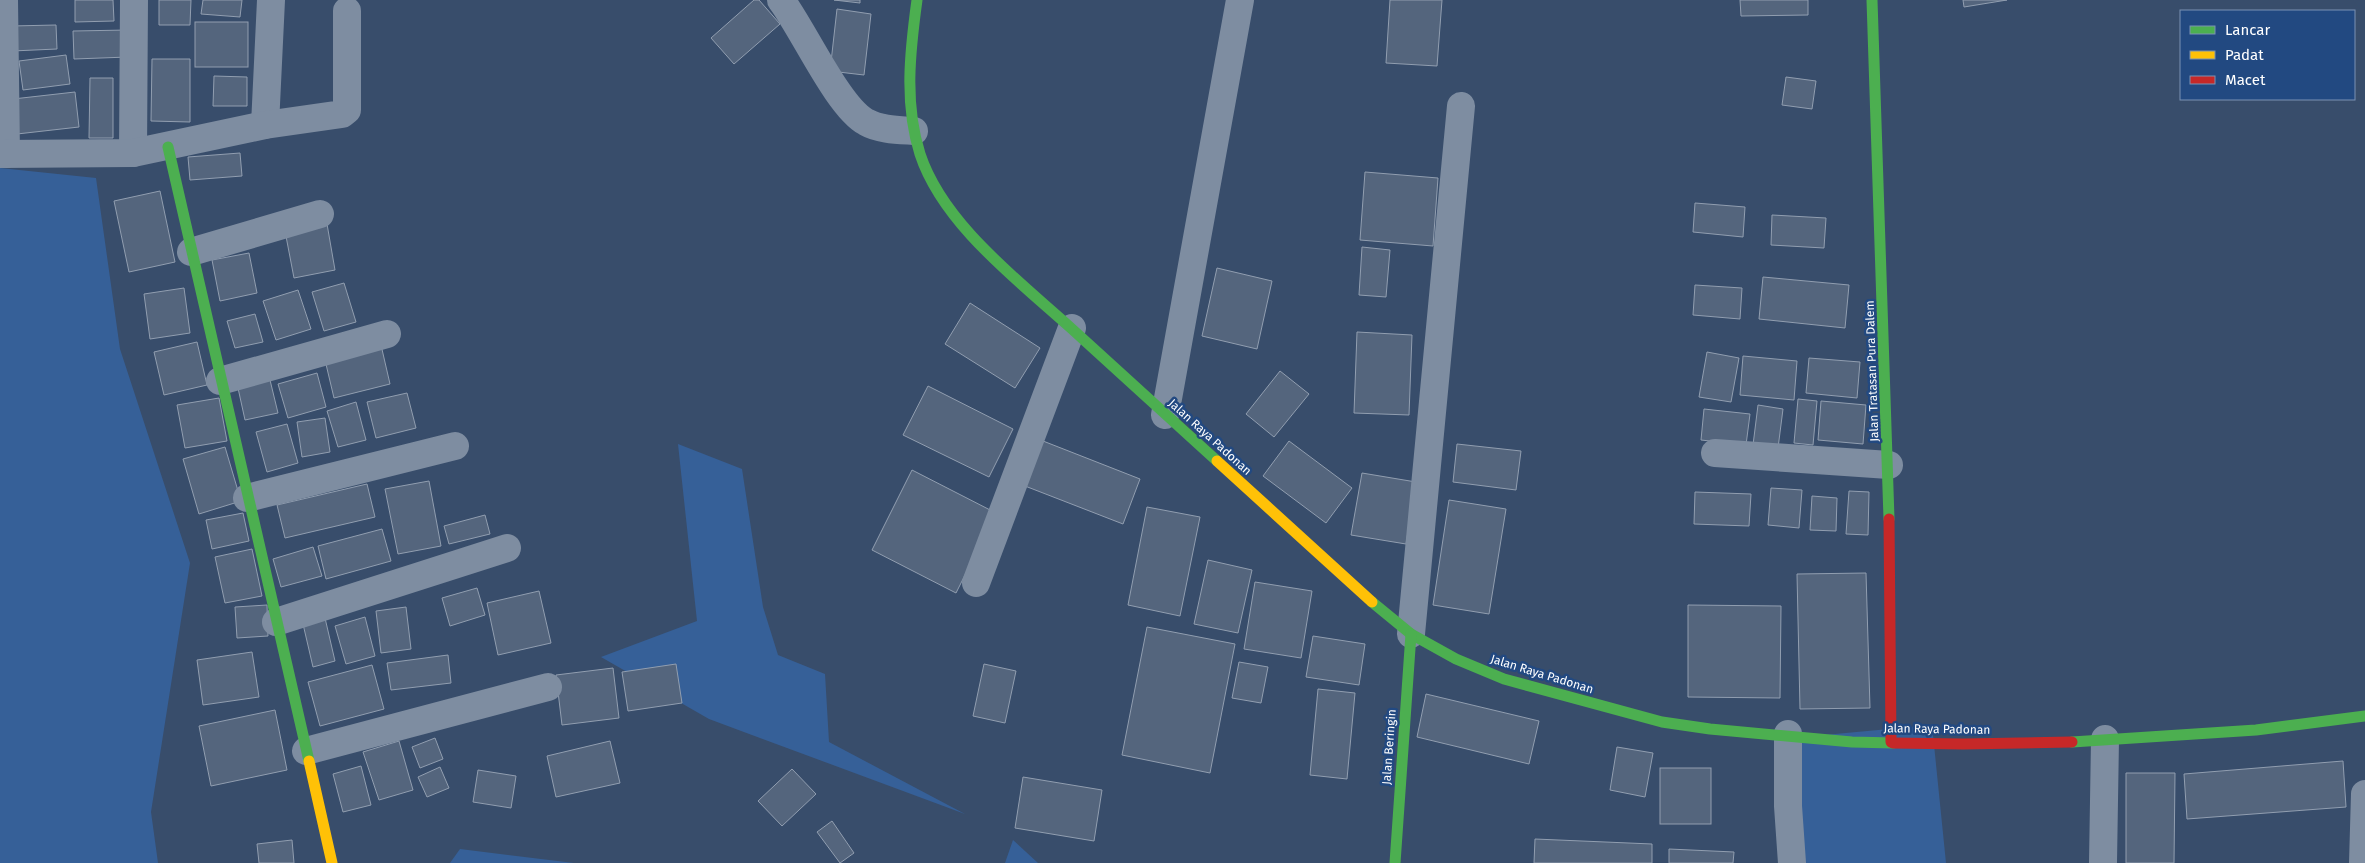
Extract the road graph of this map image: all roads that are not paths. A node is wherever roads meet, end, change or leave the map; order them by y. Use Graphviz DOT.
graph roads {
  1 [pos="4,0"];
  2 [pos="134,0"];
  3 [pos="271,0"];
  4 [pos="781,0"];
  5 [pos="917,0"];
  6 [pos="1240,0"];
  7 [pos="1872,0"];
  8 [pos="346,11"];
  9 [pos="1461,106"];
  10 [pos="265,125"];
  11 [pos="914,131"];
  12 [pos="168,147"];
  13 [pos="133,153"];
  14 [pos="3,154"];
  15 [pos="320,214"];
  16 [pos="191,252"];
  17 [pos="1072,328"];
  18 [pos="387,334"];
  19 [pos="220,381"];
  20 [pos="1165,415"];
  21 [pos="454,446"];
  22 [pos="1715,453"];
  23 [pos="1889,465"];
  24 [pos="247,498"];
  25 [pos="507,548"];
  26 [pos="976,582"];
  27 [pos="276,622"];
  28 [pos="1411,634"];
  29 [pos="548,687"];
  30 [pos="2365,716"];
  31 [pos="1788,734"];
  32 [pos="2105,739"];
  33 [pos="1891,742"];
  34 [pos="306,751"];
  35 [pos="2365,794"];
  36 [pos="332,863"];
  37 [pos="1395,863"];
  38 [pos="1792,863"];
  39 [pos="2103,863"];
  40 [pos="2363,863"];
  1 -- 14 [label="street"];
  2 -- 13 [label="street"];
  3 -- 10 [label="street"];
  4 -- 11 [label="street"];
  5 -- 11 [label="main road, Jalan Raya Padonan"];
  6 -- 20 [label="street"];
  7 -- 23 [label="main road, Jalan Tratasan Pura Dalem"];
  8 -- 10 [label="street"];
  9 -- 28 [label="street"];
  10 -- 12 [label="street"];
  11 -- 17 [label="main road, Jalan Raya Padonan"];
  12 -- 13 [label="street"];
  12 -- 16 [label="main road"];
  13 -- 14 [label="street"];
  15 -- 16 [label="street"];
  16 -- 19 [label="main road"];
  17 -- 20 [label="main road, Jalan Raya Padonan"];
  17 -- 26 [label="street"];
  18 -- 19 [label="street"];
  19 -- 24 [label="main road"];
  20 -- 28 [label="main road, Jalan Raya Padonan"];
  21 -- 24 [label="street"];
  22 -- 23 [label="street"];
  23 -- 33 [label="main road, Jalan Tratasan Pura Dalem"];
  24 -- 27 [label="main road"];
  25 -- 27 [label="street"];
  27 -- 34 [label="main road"];
  28 -- 31 [label="main road, Jalan Raya Padonan"];
  28 -- 37 [label="main road, Jalan Beringin"];
  29 -- 34 [label="street"];
  30 -- 32 [label="main road, Jalan Raya Padonan"];
  31 -- 33 [label="main road, Jalan Raya Padonan"];
  31 -- 38 [label="street"];
  32 -- 33 [label="main road, Jalan Raya Padonan"];
  32 -- 39 [label="street"];
  34 -- 36 [label="main road"];
  35 -- 40 [label="street"];
}
